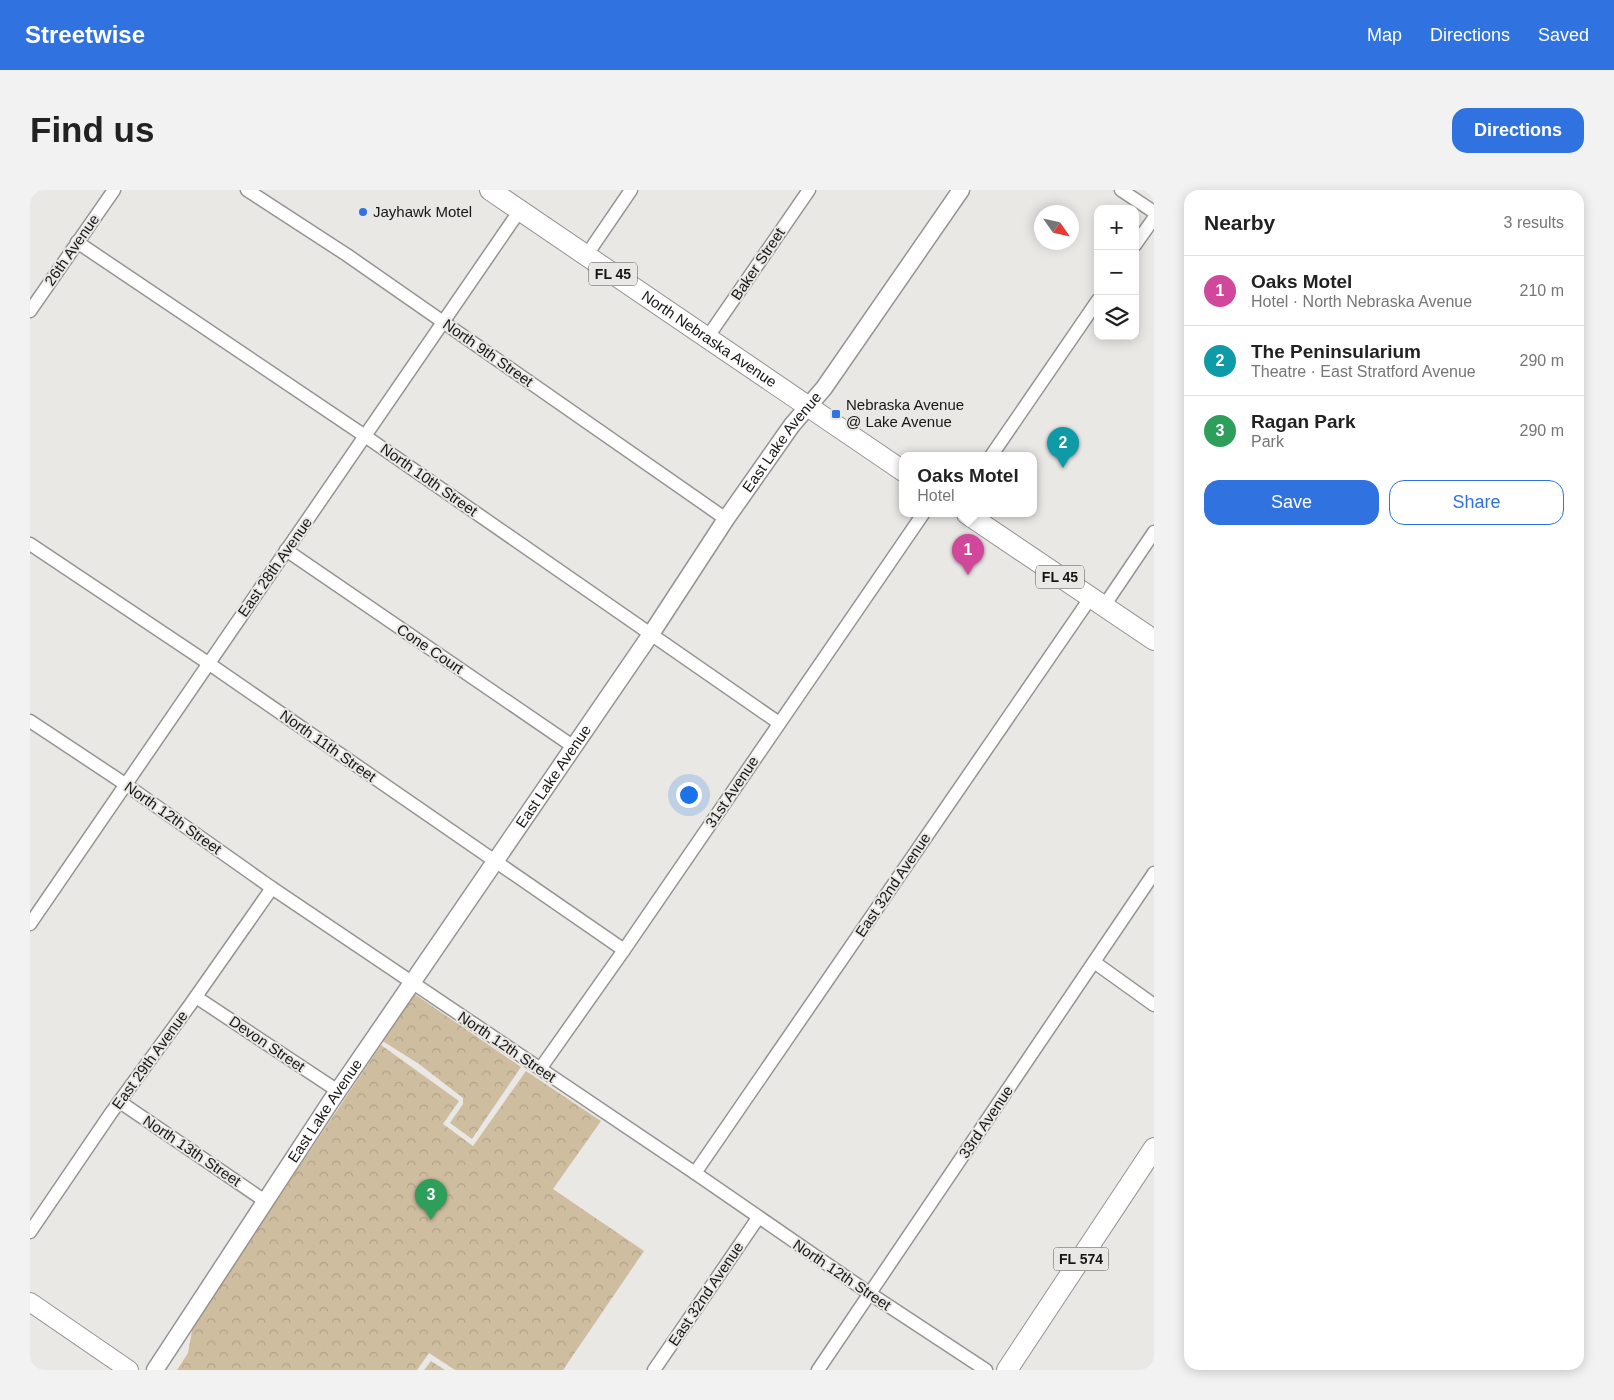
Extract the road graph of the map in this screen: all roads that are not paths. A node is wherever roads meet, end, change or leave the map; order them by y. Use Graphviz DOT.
graph roads {
  1 [pos="114,190"];
  2 [pos="247,190"];
  3 [pos="490,190"];
  4 [pos="631,190"];
  5 [pos="809,190"];
  6 [pos="961,190"];
  7 [pos="1121,190"];
  8 [pos="520,210"];
  9 [pos="1154,212"];
  10 [pos="1154,218"];
  11 [pos="1139,239"];
  12 [pos="77,242"];
  13 [pos="586,256"];
  14 [pos="1094,306"];
  15 [pos="31,309"];
  16 [pos="444,322"];
  17 [pos="707,338"];
  18 [pos="807,406"];
  19 [pos="365,436"];
  20 [pos="994,452"];
  21 [pos="899,468"];
  22 [pos="921,517"];
  23 [pos="971,517"];
  24 [pos="726,519"];
  25 [pos="1154,532"];
  26 [pos="30,544"];
  27 [pos="286,550"];
  28 [pos="1098,602"];
  29 [pos="651,634"];
  30 [pos="1154,640"];
  31 [pos="208,663"];
  32 [pos="30,721"];
  33 [pos="779,723"];
  34 [pos="574,747"];
  35 [pos="125,784"];
  36 [pos="495,861"];
  37 [pos="1154,873"];
  38 [pos="272,888"];
  39 [pos="30,924"];
  40 [pos="624,950"];
  41 [pos="1094,962"];
  42 [pos="412,982"];
  43 [pos="196,997"];
  44 [pos="1154,1005"];
  45 [pos="540,1069"];
  46 [pos="338,1091"];
  47 [pos="120,1102"];
  48 [pos="1154,1148"];
  49 [pos="695,1173"];
  50 [pos="265,1201"];
  51 [pos="758,1218"];
  52 [pos="30,1232"];
  53 [pos="869,1293"];
  54 [pos="30,1302"];
  55 [pos="129,1370"];
  56 [pos="155,1370"];
  57 [pos="654,1370"];
  58 [pos="818,1370"];
  59 [pos="986,1370"];
  60 [pos="1007,1370"];
  1 -- 12 [label="street, 26th Avenue"];
  2 -- 16 [label="street, North 9th Street"];
  3 -- 8 [label="main road, North Nebraska Avenue / FL 45"];
  4 -- 13 [label="street"];
  5 -- 17 [label="street, Baker Street"];
  6 -- 18 [label="street, East Lake Avenue"];
  7 -- 9 [label="street"];
  8 -- 13 [label="main road, North Nebraska Avenue / FL 45"];
  8 -- 16 [label="street, East 28th Avenue"];
  10 -- 11 [label="street"];
  12 -- 15 [label="street, 26th Avenue"];
  12 -- 19 [label="street, North 10th Street"];
  13 -- 17 [label="main road, North Nebraska Avenue / FL 45"];
  14 -- 20 [label="street"];
  16 -- 19 [label="street, East 28th Avenue"];
  16 -- 24 [label="street, North 9th Street"];
  17 -- 18 [label="main road, North Nebraska Avenue / FL 45"];
  18 -- 21 [label="main road, North Nebraska Avenue / FL 45"];
  18 -- 24 [label="street, East Lake Avenue"];
  19 -- 27 [label="street, East 28th Avenue"];
  19 -- 29 [label="street, North 10th Street"];
  22 -- 33 [label="street, 31st Avenue"];
  23 -- 28 [label="main road, FL 45"];
  24 -- 29 [label="street, East Lake Avenue"];
  25 -- 28 [label="street, East 32nd Avenue"];
  26 -- 31 [label="street, North 11th Street"];
  27 -- 31 [label="street, East 28th Avenue"];
  27 -- 34 [label="street, Cone Court"];
  28 -- 30 [label="main road, FL 45"];
  28 -- 49 [label="street, East 32nd Avenue"];
  29 -- 33 [label="street, North 10th Street"];
  29 -- 34 [label="street, East Lake Avenue"];
  31 -- 35 [label="street, East 28th Avenue"];
  31 -- 36 [label="street, North 11th Street"];
  32 -- 35 [label="street, North 12th Street"];
  33 -- 40 [label="street, 31st Avenue"];
  34 -- 36 [label="street, East Lake Avenue"];
  35 -- 38 [label="street, North 12th Street"];
  35 -- 39 [label="street, East 28th Avenue"];
  36 -- 40 [label="street, North 11th Street"];
  36 -- 42 [label="street, East Lake Avenue"];
  37 -- 41 [label="street, 33rd Avenue"];
  38 -- 42 [label="street, North 12th Street"];
  38 -- 43 [label="street, East 29th Avenue"];
  40 -- 45 [label="street, 31st Avenue"];
  41 -- 44 [label="street"];
  41 -- 53 [label="street, 33rd Avenue"];
  42 -- 45 [label="street, North 12th Street"];
  42 -- 46 [label="street, East Lake Avenue"];
  43 -- 46 [label="street, Devon Street"];
  43 -- 47 [label="street, East 29th Avenue"];
  45 -- 49 [label="street, North 12th Street"];
  46 -- 50 [label="street, East Lake Avenue"];
  47 -- 50 [label="street, North 13th Street"];
  47 -- 52 [label="street, East 29th Avenue"];
  48 -- 60 [label="main road, FL 574"];
  49 -- 51 [label="street, North 12th Street"];
  50 -- 56 [label="street, East Lake Avenue"];
  51 -- 53 [label="street, North 12th Street"];
  51 -- 57 [label="street, East 32nd Avenue"];
  53 -- 58 [label="street, 33rd Avenue"];
  53 -- 59 [label="street, North 12th Street"];
  54 -- 55 [label="main road"];
}
